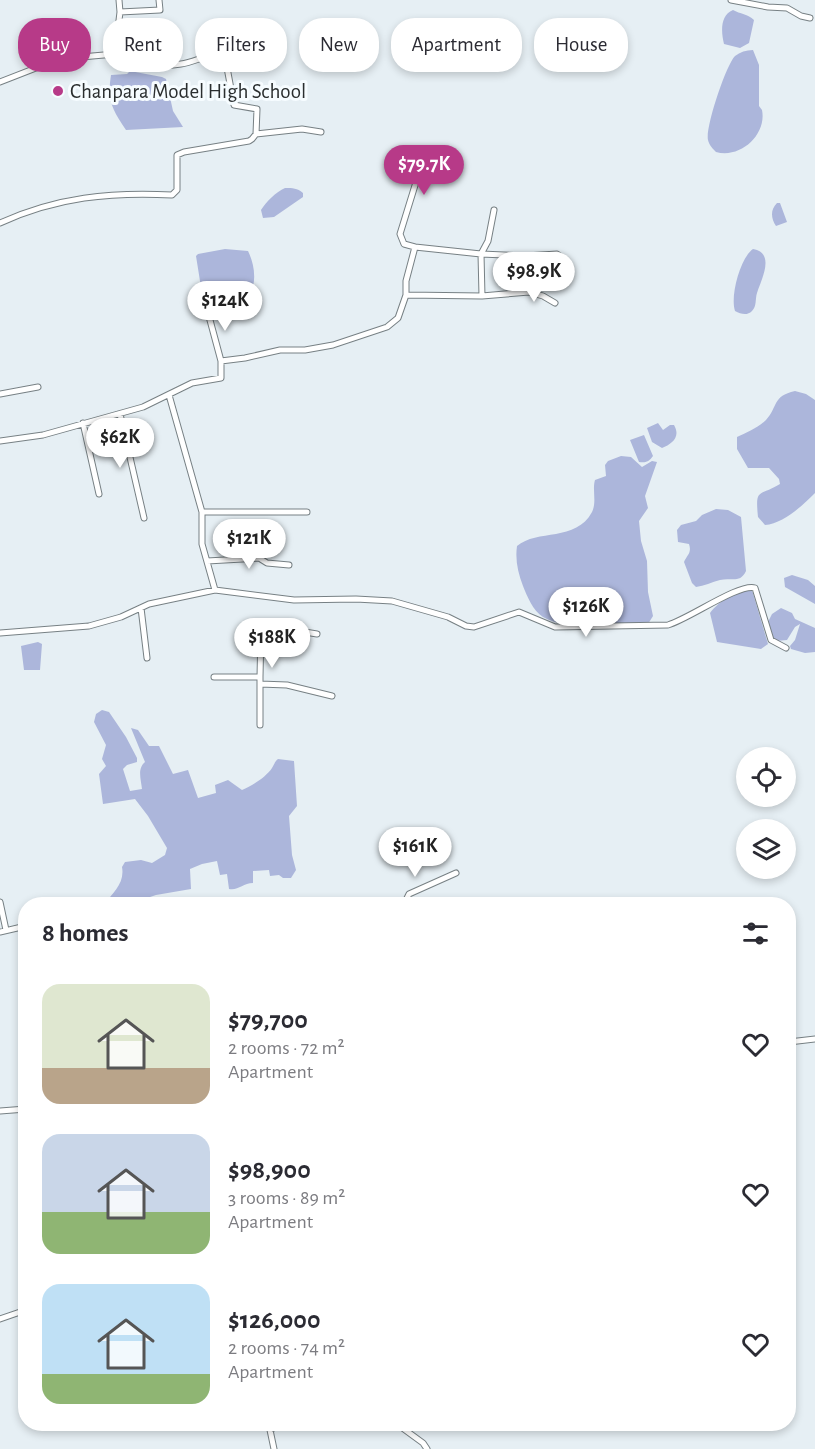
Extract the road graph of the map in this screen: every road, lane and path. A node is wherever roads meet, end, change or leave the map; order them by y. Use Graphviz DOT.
graph roads {
  1 [pos="118,0"];
  2 [pos="159,0"];
  3 [pos="731,0"];
  4 [pos="788,0"];
  5 [pos="787,8"];
  6 [pos="120,12"];
  7 [pos="119,18"];
  8 [pos="810,18"];
  9 [pos="103,55"];
  10 [pos="183,63"];
  11 [pos="0,82"];
  12 [pos="321,132"];
  13 [pos="256,134"];
  14 [pos="424,150"];
  15 [pos="494,210"];
  16 [pos="0,223"];
  17 [pos="415,247"];
  18 [pos="481,254"];
  19 [pos="526,256"];
  20 [pos="562,274"];
  21 [pos="529,292"];
  22 [pos="406,295"];
  23 [pos="482,296"];
  24 [pos="555,303"];
  25 [pos="207,309"];
  26 [pos="221,360"];
  27 [pos="38,387"];
  28 [pos="0,394"];
  29 [pos="169,395"];
  30 [pos="120,414"];
  31 [pos="83,423"];
  32 [pos="0,441"];
  33 [pos="99,494"];
  34 [pos="202,512"];
  35 [pos="307,512"];
  36 [pos="144,518"];
  37 [pos="207,561"];
  38 [pos="289,565"];
  39 [pos="215,590"];
  40 [pos="141,608"];
  41 [pos="0,633"];
  42 [pos="317,634"];
  43 [pos="786,648"];
  44 [pos="147,658"];
  45 [pos="214,677"];
  46 [pos="260,681"];
  47 [pos="332,696"];
  48 [pos="260,725"];
  49 [pos="456,873"];
  50 [pos="408,897"];
  51 [pos="0,902"];
  52 [pos="18,928"];
  53 [pos="3,931"];
  54 [pos="815,1039"];
  55 [pos="796,1041"];
  56 [pos="18,1110"];
  57 [pos="0,1111"];
  58 [pos="18,1313"];
  59 [pos="0,1319"];
  60 [pos="270,1431"];
  61 [pos="407,1431"];
  62 [pos="274,1449"];
  63 [pos="427,1449"];
  1 -- 6 [label="street"];
  2 -- 6 [label="street"];
  3 -- 5 [label="street"];
  4 -- 5 [label="street"];
  5 -- 8 [label="street"];
  6 -- 7 [label="street"];
  9 -- 11 [label="street"];
  10 -- 13 [label="street"];
  12 -- 13 [label="street"];
  13 -- 16 [label="street"];
  14 -- 17 [label="street"];
  15 -- 18 [label="street"];
  17 -- 18 [label="street"];
  17 -- 22 [label="street"];
  18 -- 19 [label="street"];
  18 -- 23 [label="street"];
  19 -- 20 [label="street"];
  19 -- 21 [label="street"];
  21 -- 23 [label="street"];
  21 -- 24 [label="street"];
  22 -- 23 [label="street"];
  22 -- 26 [label="street"];
  25 -- 26 [label="street"];
  26 -- 29 [label="street"];
  27 -- 28 [label="street"];
  29 -- 30 [label="street"];
  29 -- 34 [label="street"];
  30 -- 31 [label="street"];
  30 -- 36 [label="street"];
  31 -- 32 [label="street"];
  31 -- 33 [label="street"];
  34 -- 35 [label="street"];
  34 -- 37 [label="street"];
  37 -- 38 [label="street"];
  37 -- 39 [label="street"];
  39 -- 40 [label="street"];
  39 -- 43 [label="street"];
  40 -- 41 [label="street"];
  40 -- 44 [label="street"];
  42 -- 46 [label="street"];
  45 -- 46 [label="street"];
  46 -- 47 [label="street"];
  46 -- 48 [label="street"];
  49 -- 50 [label="street"];
  51 -- 53 [label="street"];
  52 -- 53 [label="street"];
  54 -- 55 [label="street"];
  56 -- 57 [label="street"];
  58 -- 59 [label="street"];
  60 -- 62 [label="street"];
  61 -- 63 [label="street"];
}
